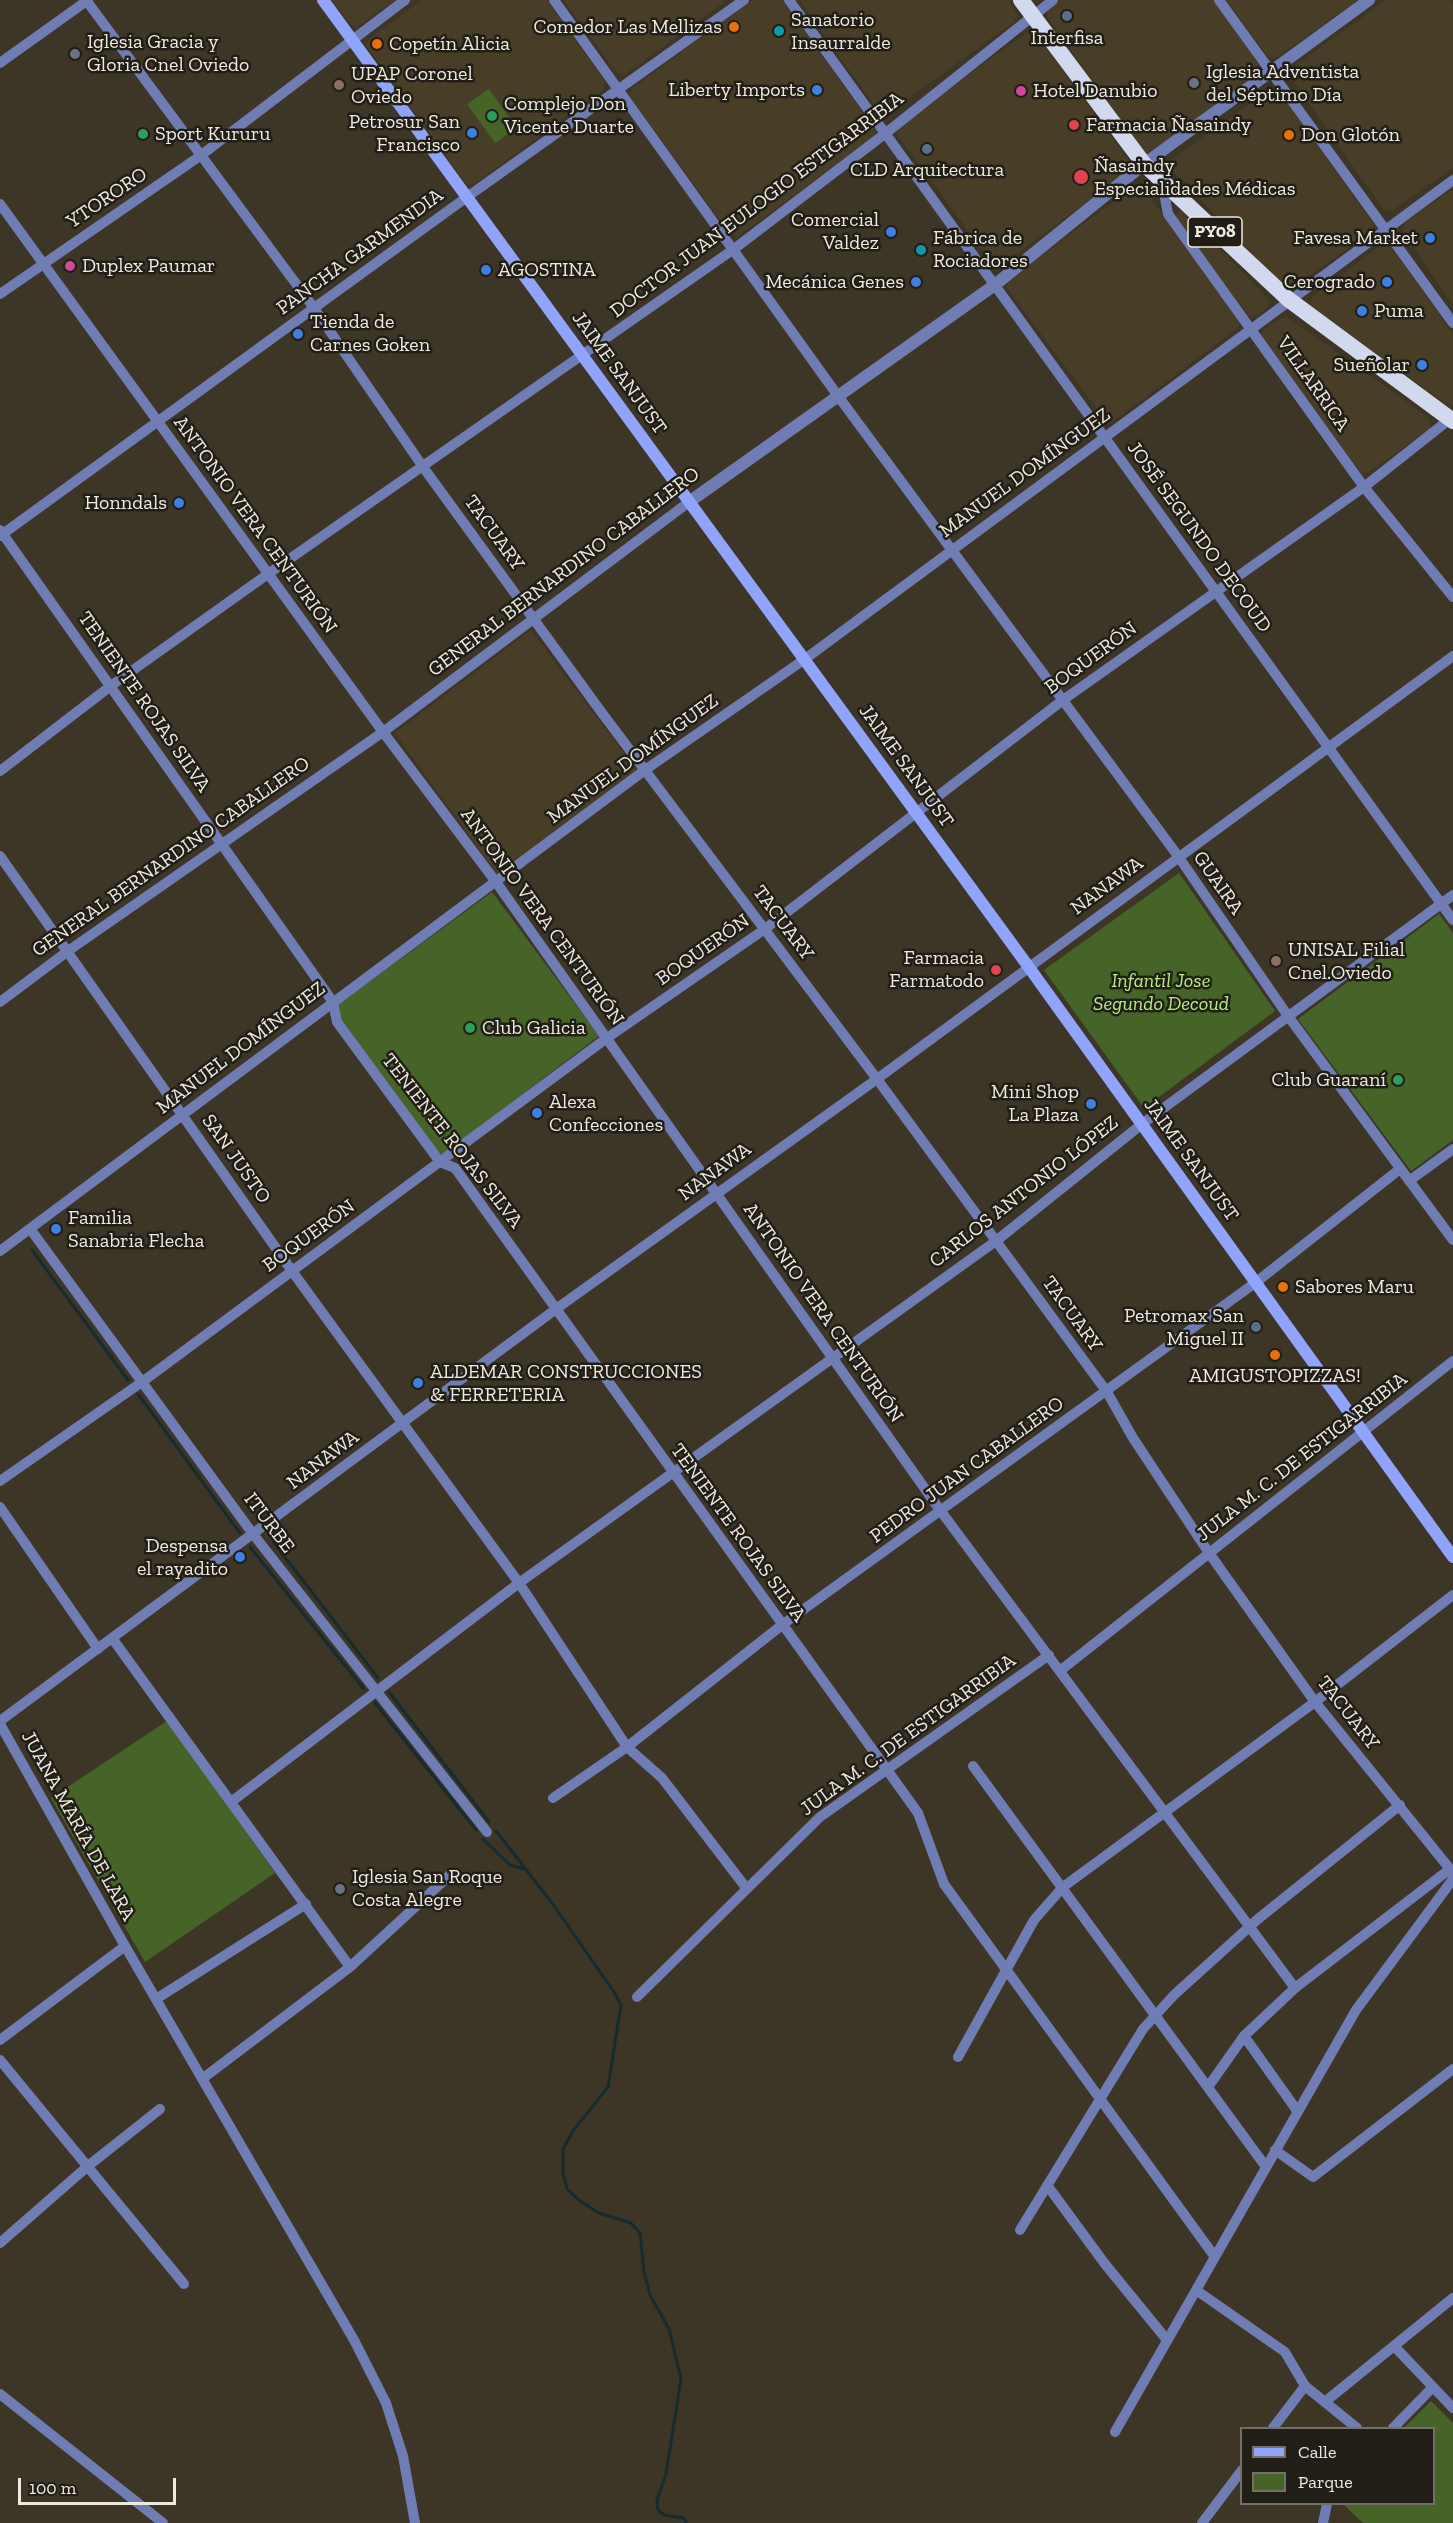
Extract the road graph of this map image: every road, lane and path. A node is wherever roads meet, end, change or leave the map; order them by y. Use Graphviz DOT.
graph roads {
  1 [pos="87,0"];
  2 [pos="323,0"];
  3 [pos="405,0"];
  4 [pos="554,0"];
  5 [pos="744,0"];
  6 [pos="789,0"];
  7 [pos="1021,0"];
  8 [pos="1053,0"];
  9 [pos="1219,0"];
  10 [pos="1368,0"];
  11 [pos="1032,16"];
  12 [pos="352,39"];
  13 [pos="0,63"];
  14 [pos="1270,72"];
  15 [pos="618,88"];
  16 [pos="886,133"];
  17 [pos="201,156"];
  18 [pos="1144,164"];
  19 [pos="1453,180"];
  20 [pos="1162,181"];
  21 [pos="467,197"];
  22 [pos="0,204"];
  23 [pos="1385,228"];
  24 [pos="734,249"];
  25 [pos="43,263"];
  26 [pos="996,284"];
  27 [pos="0,294"];
  28 [pos="1288,299"];
  29 [pos="314,308"];
  30 [pos="1453,323"];
  31 [pos="1252,328"];
  32 [pos="582,357"];
  33 [pos="838,396"];
  34 [pos="1451,420"];
  35 [pos="158,423"];
  36 [pos="1106,436"];
  37 [pos="423,467"];
  38 [pos="1364,487"];
  39 [pos="689,502"];
  40 [pos="1,533"];
  41 [pos="952,549"];
  42 [pos="268,574"];
  43 [pos="1216,591"];
  44 [pos="1453,597"];
  45 [pos="535,618"];
  46 [pos="1453,656"];
  47 [pos="805,659"];
  48 [pos="111,685"];
  49 [pos="1063,700"];
  50 [pos="383,732"];
  51 [pos="1328,747"];
  52 [pos="645,770"];
  53 [pos="0,771"];
  54 [pos="915,812"];
  55 [pos="222,844"];
  56 [pos="0,856"];
  57 [pos="1178,856"];
  58 [pos="496,882"];
  59 [pos="1453,895"];
  60 [pos="1441,903"];
  61 [pos="1453,920"];
  62 [pos="765,929"];
  63 [pos="68,951"];
  64 [pos="1028,966"];
  65 [pos="0,1002"];
  66 [pos="333,1002"];
  67 [pos="1288,1016"];
  68 [pos="607,1038"];
  69 [pos="877,1079"];
  70 [pos="183,1115"];
  71 [pos="1142,1124"];
  72 [pos="1453,1149"];
  73 [pos="440,1162"];
  74 [pos="1400,1169"];
  75 [pos="1409,1181"];
  76 [pos="716,1192"];
  77 [pos="31,1230"];
  78 [pos="1453,1240"];
  79 [pos="996,1241"];
  80 [pos="0,1251"];
  81 [pos="292,1271"];
  82 [pos="1255,1283"];
  83 [pos="556,1309"];
  84 [pos="832,1357"];
  85 [pos="1453,1361"];
  86 [pos="142,1382"];
  87 [pos="1107,1392"];
  88 [pos="403,1422"];
  89 [pos="1362,1432"];
  90 [pos="672,1471"];
  91 [pos="0,1481"];
  92 [pos="0,1507"];
  93 [pos="940,1510"];
  94 [pos="253,1534"];
  95 [pos="1209,1553"];
  96 [pos="1453,1557"];
  97 [pos="519,1583"];
  98 [pos="1453,1595"];
  99 [pos="782,1625"];
  100 [pos="112,1638"];
  101 [pos="98,1649"];
  102 [pos="1049,1655"];
  103 [pos="1061,1671"];
  104 [pos="376,1691"];
  105 [pos="1315,1702"];
  106 [pos="0,1723"];
  107 [pos="627,1747"];
  108 [pos="973,1766"];
  109 [pos="885,1770"];
  110 [pos="553,1798"];
  111 [pos="231,1802"];
  112 [pos="1400,1805"];
  113 [pos="1164,1811"];
  114 [pos="487,1832"];
  115 [pos="452,1873"];
  116 [pos="1452,1873"];
  117 [pos="1063,1887"];
  118 [pos="747,1889"];
  119 [pos="306,1904"];
  120 [pos="1250,1926"];
  121 [pos="125,1946"];
  122 [pos="350,1967"];
  123 [pos="1007,1969"];
  124 [pos="1295,1988"];
  125 [pos="637,1997"];
  126 [pos="156,2000"];
  127 [pos="1156,2015"];
  128 [pos="1244,2036"];
  129 [pos="0,2040"];
  130 [pos="958,2056"];
  131 [pos="0,2061"];
  132 [pos="1453,2069"];
  133 [pos="202,2079"];
  134 [pos="1208,2087"];
  135 [pos="1099,2099"];
  136 [pos="160,2109"];
  137 [pos="1298,2112"];
  138 [pos="1275,2150"];
  139 [pos="88,2166"];
  140 [pos="1266,2167"];
  141 [pos="1047,2185"];
  142 [pos="1020,2230"];
  143 [pos="0,2243"];
  144 [pos="1215,2257"];
  145 [pos="184,2284"];
  146 [pos="1196,2290"];
  147 [pos="1453,2298"];
  148 [pos="1167,2340"];
  149 [pos="1394,2346"];
  150 [pos="1305,2386"];
  151 [pos="1433,2387"];
  152 [pos="0,2394"];
  153 [pos="1326,2401"];
  154 [pos="1453,2408"];
  155 [pos="1274,2427"];
  156 [pos="1356,2427"];
  157 [pos="1394,2427"];
  158 [pos="1115,2432"];
  159 [pos="1240,2473"];
  160 [pos="1326,2505"];
  161 [pos="150,2519"];
  162 [pos="162,2523"];
  163 [pos="415,2523"];
  164 [pos="1202,2523"];
  165 [pos="1323,2523"];
  1 -- 13 [label="street"];
  1 -- 17 [label="street, TACUARY"];
  2 -- 12 [label="main road, JAIME SANJUST"];
  3 -- 12 [label="street, YTORORO"];
  4 -- 15 [label="street, GUAIRA"];
  5 -- 15 [label="street, PANCHA GARMENDIA"];
  6 -- 16 [label="street, JOSÉ SEGUNDO DECOUD"];
  7 -- 11 [label="highway, PY08"];
  8 -- 11 [label="street, DOCTOR JUAN EULOGIO ESTIGARRIBIA"];
  9 -- 14 [label="street"];
  10 -- 14 [label="street, GENERAL BERNARDINO CABALLERO"];
  11 -- 16 [label="street, DOCTOR JUAN EULOGIO ESTIGARRIBIA"];
  11 -- 18 [label="highway, PY08"];
  12 -- 17 [label="street, YTORORO"];
  12 -- 21 [label="main road, JAIME SANJUST"];
  14 -- 18 [label="street, GENERAL BERNARDINO CABALLERO"];
  14 -- 23 [label="street"];
  15 -- 21 [label="street, PANCHA GARMENDIA"];
  15 -- 24 [label="street, GUAIRA"];
  16 -- 24 [label="street, DOCTOR JUAN EULOGIO ESTIGARRIBIA"];
  16 -- 26 [label="street, JOSÉ SEGUNDO DECOUD"];
  17 -- 25 [label="street, YTORORO"];
  17 -- 29 [label="street, TACUARY"];
  18 -- 20 [label="highway, PY08"];
  18 -- 26 [label="street, GENERAL BERNARDINO CABALLERO"];
  19 -- 23 [label="street, MANUEL DOMÍNGUEZ"];
  20 -- 28 [label="highway, PY08"];
  20 -- 31 [label="street, VILLARRICA"];
  21 -- 29 [label="street, PANCHA GARMENDIA"];
  21 -- 32 [label="main road, JAIME SANJUST"];
  22 -- 25 [label="street, ANTONIO VERA CENTURIÓN"];
  23 -- 28 [label="street, MANUEL DOMÍNGUEZ"];
  23 -- 30 [label="street"];
  24 -- 32 [label="street, DOCTOR JUAN EULOGIO ESTIGARRIBIA"];
  24 -- 33 [label="street, GUAIRA"];
  25 -- 27 [label="street, YTORORO"];
  25 -- 35 [label="street, ANTONIO VERA CENTURIÓN"];
  26 -- 33 [label="street, GENERAL BERNARDINO CABALLERO"];
  26 -- 36 [label="street, JOSÉ SEGUNDO DECOUD"];
  28 -- 31 [label="street, MANUEL DOMÍNGUEZ"];
  28 -- 34 [label="highway, PY08"];
  29 -- 35 [label="street, PANCHA GARMENDIA"];
  29 -- 37 [label="street, TACUARY"];
  31 -- 36 [label="street, MANUEL DOMÍNGUEZ"];
  31 -- 38 [label="street, VILLARRICA"];
  32 -- 37 [label="street, DOCTOR JUAN EULOGIO ESTIGARRIBIA"];
  32 -- 39 [label="main road, JAIME SANJUST"];
  33 -- 39 [label="street, GENERAL BERNARDINO CABALLERO"];
  33 -- 41 [label="street, GUAIRA"];
  34 -- 38 [label="street, BOQUERÓN"];
  35 -- 40 [label="street, PANCHA GARMENDIA"];
  35 -- 42 [label="street, ANTONIO VERA CENTURIÓN"];
  36 -- 41 [label="street, MANUEL DOMÍNGUEZ"];
  36 -- 43 [label="street, JOSÉ SEGUNDO DECOUD"];
  37 -- 42 [label="street, DOCTOR JUAN EULOGIO ESTIGARRIBIA"];
  37 -- 45 [label="street, TACUARY"];
  38 -- 43 [label="street, BOQUERÓN"];
  38 -- 44 [label="street, VILLARRICA"];
  39 -- 45 [label="street, GENERAL BERNARDINO CABALLERO"];
  39 -- 47 [label="main road, JAIME SANJUST"];
  40 -- 48 [label="street, TENIENTE ROJAS SILVA"];
  41 -- 47 [label="street, MANUEL DOMÍNGUEZ"];
  41 -- 49 [label="street, GUAIRA"];
  42 -- 48 [label="street, DOCTOR JUAN EULOGIO ESTIGARRIBIA"];
  42 -- 50 [label="street, ANTONIO VERA CENTURIÓN"];
  43 -- 49 [label="street, BOQUERÓN"];
  43 -- 51 [label="street, JOSÉ SEGUNDO DECOUD"];
  45 -- 50 [label="street, GENERAL BERNARDINO CABALLERO"];
  45 -- 52 [label="street, TACUARY"];
  46 -- 51 [label="street, NANAWA"];
  47 -- 52 [label="street, MANUEL DOMÍNGUEZ"];
  47 -- 54 [label="main road, JAIME SANJUST"];
  48 -- 53 [label="street, DOCTOR JUAN EULOGIO ESTIGARRIBIA"];
  48 -- 55 [label="street, TENIENTE ROJAS SILVA"];
  49 -- 54 [label="street, BOQUERÓN"];
  49 -- 57 [label="street, GUAIRA"];
  50 -- 55 [label="street, GENERAL BERNARDINO CABALLERO"];
  50 -- 58 [label="street, ANTONIO VERA CENTURIÓN"];
  51 -- 57 [label="street, NANAWA"];
  51 -- 60 [label="street, JOSÉ SEGUNDO DECOUD"];
  52 -- 58 [label="street, MANUEL DOMÍNGUEZ"];
  52 -- 62 [label="street, TACUARY"];
  54 -- 62 [label="street, BOQUERÓN"];
  54 -- 64 [label="main road, JAIME SANJUST"];
  55 -- 63 [label="street, GENERAL BERNARDINO CABALLERO"];
  55 -- 66 [label="street, TENIENTE ROJAS SILVA"];
  56 -- 63 [label="street, SAN JUSTO"];
  57 -- 64 [label="street, NANAWA"];
  57 -- 67 [label="street, GUAIRA"];
  58 -- 66 [label="street, MANUEL DOMÍNGUEZ"];
  58 -- 68 [label="street, ANTONIO VERA CENTURIÓN"];
  59 -- 60 [label="street, CARLOS ANTONIO LÓPEZ"];
  60 -- 61 [label="street, JOSÉ SEGUNDO DECOUD"];
  60 -- 67 [label="street, CARLOS ANTONIO LÓPEZ"];
  62 -- 68 [label="street, BOQUERÓN"];
  62 -- 69 [label="street, TACUARY"];
  63 -- 65 [label="street, GENERAL BERNARDINO CABALLERO"];
  63 -- 70 [label="street, SAN JUSTO"];
  64 -- 69 [label="street, NANAWA"];
  64 -- 71 [label="main road, JAIME SANJUST"];
  66 -- 70 [label="street, MANUEL DOMÍNGUEZ"];
  66 -- 73 [label="street, TENIENTE ROJAS SILVA"];
  67 -- 71 [label="street, CARLOS ANTONIO LÓPEZ"];
  67 -- 74 [label="street, GUAIRA"];
  68 -- 73 [label="street, BOQUERÓN"];
  68 -- 76 [label="street, ANTONIO VERA CENTURIÓN"];
  69 -- 76 [label="street, NANAWA"];
  69 -- 79 [label="street, TACUARY"];
  70 -- 77 [label="street, MANUEL DOMÍNGUEZ"];
  70 -- 81 [label="street, SAN JUSTO"];
  71 -- 79 [label="street, CARLOS ANTONIO LÓPEZ"];
  71 -- 82 [label="main road, JAIME SANJUST"];
  72 -- 75 [label="street"];
  73 -- 81 [label="street, BOQUERÓN"];
  73 -- 83 [label="street, TENIENTE ROJAS SILVA"];
  74 -- 75 [label="street, GUAIRA"];
  74 -- 82 [label="street, PEDRO JUAN CABALLERO"];
  75 -- 78 [label="street, GUAIRA"];
  76 -- 83 [label="street, NANAWA"];
  76 -- 84 [label="street, ANTONIO VERA CENTURIÓN"];
  77 -- 80 [label="street, MANUEL DOMÍNGUEZ"];
  77 -- 86 [label="street, ITURBE"];
  79 -- 84 [label="street, CARLOS ANTONIO LÓPEZ"];
  79 -- 87 [label="street, TACUARY"];
  81 -- 86 [label="street, BOQUERÓN"];
  81 -- 88 [label="street, SAN JUSTO"];
  82 -- 87 [label="street, PEDRO JUAN CABALLERO"];
  82 -- 89 [label="main road, JAIME SANJUST"];
  83 -- 88 [label="street, NANAWA"];
  83 -- 90 [label="street, TENIENTE ROJAS SILVA"];
  84 -- 90 [label="street, CARLOS ANTONIO LÓPEZ"];
  84 -- 93 [label="street, ANTONIO VERA CENTURIÓN"];
  85 -- 89 [label="street, JULA M. C. DE ESTIGARRIBIA"];
  86 -- 91 [label="street, BOQUERÓN"];
  86 -- 94 [label="street, ITURBE"];
  87 -- 93 [label="street, PEDRO JUAN CABALLERO"];
  87 -- 95 [label="street, TACUARY"];
  88 -- 94 [label="street, NANAWA"];
  88 -- 97 [label="street, SAN JUSTO"];
  89 -- 95 [label="street, JULA M. C. DE ESTIGARRIBIA"];
  89 -- 96 [label="main road, JAIME SANJUST"];
  90 -- 97 [label="street, CARLOS ANTONIO LÓPEZ"];
  90 -- 99 [label="street, TENIENTE ROJAS SILVA"];
  92 -- 101 [label="street"];
  93 -- 99 [label="street, PEDRO JUAN CABALLERO"];
  93 -- 102 [label="street, ANTONIO VERA CENTURIÓN"];
  94 -- 100 [label="street, NANAWA"];
  94 -- 104 [label="street, ITURBE"];
  95 -- 103 [label="street, JULA M. C. DE ESTIGARRIBIA"];
  95 -- 105 [label="street, TACUARY"];
  97 -- 104 [label="street, CARLOS ANTONIO LÓPEZ"];
  97 -- 107 [label="street, SAN JUSTO"];
  98 -- 105 [label="street"];
  99 -- 107 [label="street, PEDRO JUAN CABALLERO"];
  99 -- 109 [label="street, TENIENTE ROJAS SILVA"];
  100 -- 101 [label="street, NANAWA"];
  100 -- 111 [label="street"];
  101 -- 106 [label="street, NANAWA"];
  102 -- 103 [label="street, ANTONIO VERA CENTURIÓN"];
  102 -- 109 [label="street, JULA M. C. DE ESTIGARRIBIA"];
  103 -- 113 [label="street, ANTONIO VERA CENTURIÓN"];
  104 -- 111 [label="street, CARLOS ANTONIO LÓPEZ"];
  104 -- 114 [label="street, ITURBE"];
  105 -- 112 [label="street, TACUARY"];
  105 -- 113 [label="street"];
  106 -- 121 [label="street, JUANA MARÍA DE LARA"];
  107 -- 110 [label="street, PEDRO JUAN CABALLERO"];
  107 -- 118 [label="street, SAN JUSTO"];
  108 -- 117 [label="street"];
  109 -- 118 [label="street, JULA M. C. DE ESTIGARRIBIA"];
  109 -- 123 [label="street, TENIENTE ROJAS SILVA"];
  111 -- 119 [label="street"];
  112 -- 116 [label="street, TACUARY"];
  112 -- 120 [label="street"];
  113 -- 117 [label="street"];
  113 -- 120 [label="street, ANTONIO VERA CENTURIÓN"];
  115 -- 122 [label="street"];
  116 -- 124 [label="street"];
  116 -- 137 [label="street"];
  117 -- 123 [label="street"];
  117 -- 127 [label="street"];
  118 -- 125 [label="street, JULA M. C. DE ESTIGARRIBIA"];
  119 -- 122 [label="street"];
  119 -- 126 [label="street"];
  120 -- 124 [label="street, ANTONIO VERA CENTURIÓN"];
  120 -- 127 [label="street"];
  121 -- 126 [label="street, JUANA MARÍA DE LARA"];
  121 -- 129 [label="street"];
  122 -- 133 [label="street"];
  123 -- 130 [label="street"];
  123 -- 135 [label="street, TENIENTE ROJAS SILVA"];
  124 -- 128 [label="street"];
  126 -- 133 [label="street, JUANA MARÍA DE LARA"];
  127 -- 134 [label="street"];
  127 -- 135 [label="street"];
  128 -- 134 [label="street"];
  128 -- 137 [label="street"];
  131 -- 139 [label="street"];
  132 -- 138 [label="street"];
  133 -- 163 [label="street, JUANA MARÍA DE LARA"];
  134 -- 140 [label="street"];
  135 -- 141 [label="street"];
  135 -- 144 [label="street, TENIENTE ROJAS SILVA"];
  136 -- 139 [label="street"];
  137 -- 138 [label="street"];
  138 -- 140 [label="street"];
  139 -- 143 [label="street"];
  139 -- 145 [label="street"];
  140 -- 144 [label="street"];
  141 -- 142 [label="street"];
  141 -- 148 [label="street"];
  144 -- 146 [label="street"];
  146 -- 148 [label="street"];
  146 -- 150 [label="street"];
  147 -- 149 [label="street"];
  148 -- 158 [label="street"];
  149 -- 151 [label="street"];
  149 -- 153 [label="street"];
  150 -- 153 [label="street"];
  150 -- 155 [label="street"];
  151 -- 154 [label="street"];
  151 -- 157 [label="street"];
  152 -- 161 [label="street"];
  153 -- 156 [label="street"];
  159 -- 164 [label="street"];
  160 -- 165 [label="street"];
  161 -- 162 [label="street"];
}
